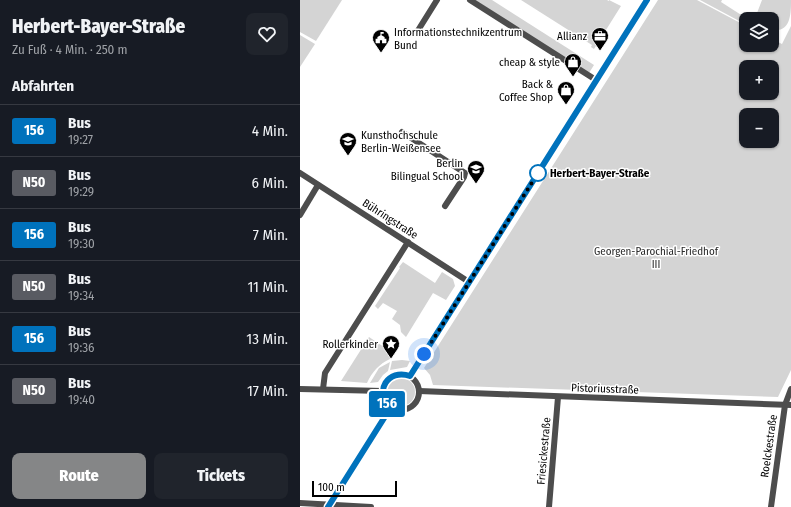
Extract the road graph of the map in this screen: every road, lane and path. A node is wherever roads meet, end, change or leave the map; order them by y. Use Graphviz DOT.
graph roads {
  1 [pos="437,0"];
  2 [pos="470,0"];
  3 [pos="647,0"];
  4 [pos="417,32"];
  5 [pos="596,80"];
  6 [pos="402,132"];
  7 [pos="300,173"];
  8 [pos="318,185"];
  9 [pos="445,206"];
  10 [pos="300,215"];
  11 [pos="408,242"];
  12 [pos="469,282"];
  13 [pos="410,376"];
  14 [pos="300,389"];
  15 [pos="323,389"];
  16 [pos="791,390"];
  17 [pos="383,391"];
  18 [pos="419,392"];
  19 [pos="558,397"];
  20 [pos="788,405"];
  21 [pos="391,407"];
  22 [pos="300,503"];
  23 [pos="329,506"];
  24 [pos="371,507"];
  25 [pos="549,507"];
  26 [pos="771,507"];
  1 -- 4 [label="street"];
  2 -- 5 [label="street"];
  3 -- 5 [label="street"];
  5 -- 12 [label="street"];
  6 -- 9 [label="street"];
  7 -- 8 [label="street, Bühringstraße"];
  8 -- 10 [label="street"];
  8 -- 11 [label="street, Bühringstraße"];
  11 -- 12 [label="street, Bühringstraße"];
  11 -- 15 [label="street"];
  12 -- 13 [label="street"];
  13 -- 17 [label="street"];
  13 -- 18 [label="street"];
  14 -- 15 [label="street"];
  15 -- 17 [label="street"];
  16 -- 20 [label="street, Roelckestraße"];
  17 -- 21 [label="street"];
  18 -- 19 [label="street, Pistoriusstraße"];
  18 -- 21 [label="street"];
  19 -- 20 [label="street, Pistoriusstraße"];
  19 -- 25 [label="street, Friesickestraße"];
  20 -- 26 [label="street, Roelckestraße"];
  21 -- 23 [label="street"];
  22 -- 23 [label="street"];
  23 -- 24 [label="street"];
}
